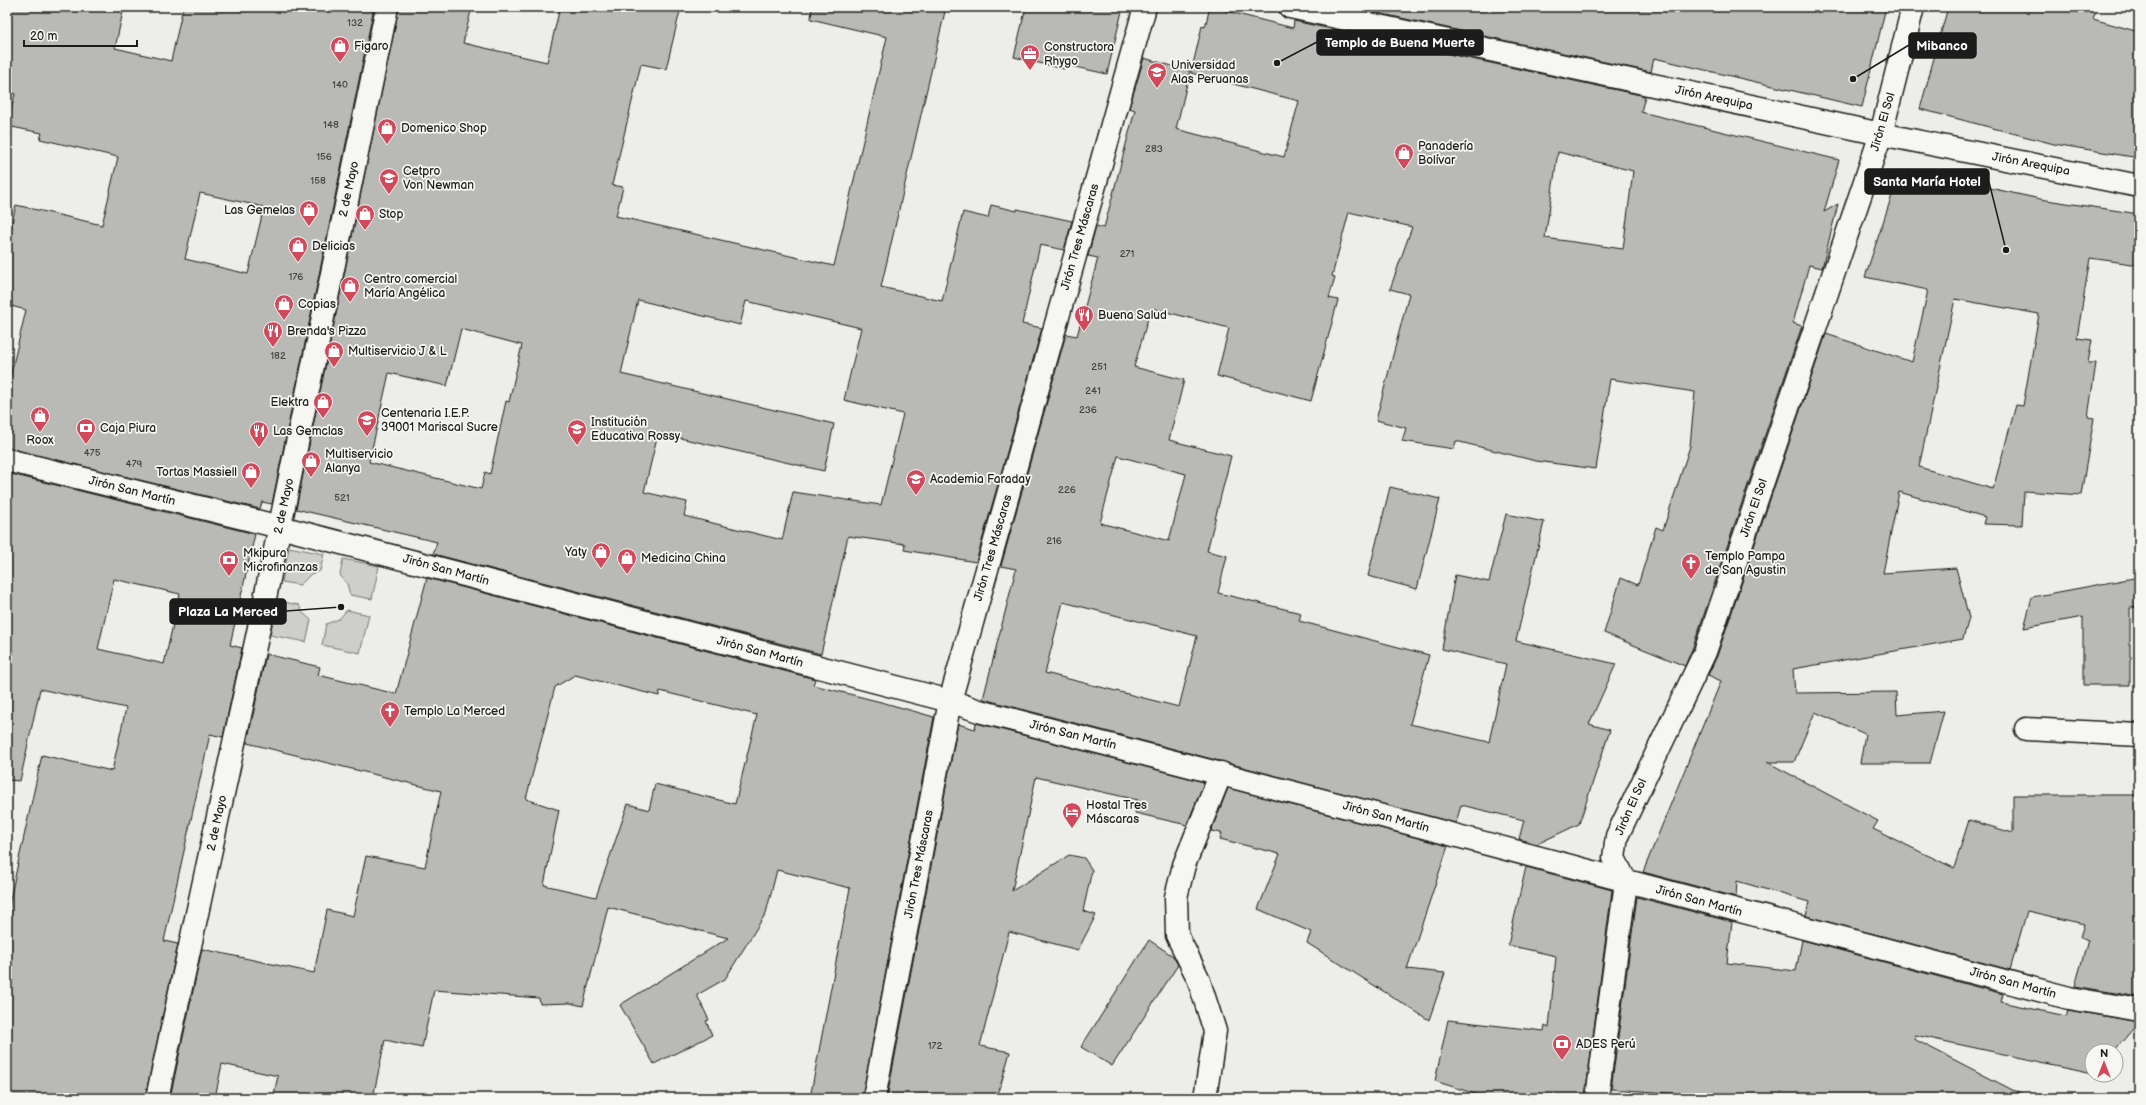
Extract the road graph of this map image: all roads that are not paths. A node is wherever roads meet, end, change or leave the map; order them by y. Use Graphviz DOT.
graph roads {
  1 [pos="386,7"];
  2 [pos="1145,7"];
  3 [pos="1290,7"];
  4 [pos="1913,7"];
  5 [pos="1881,134"];
  6 [pos="2139,186"];
  7 [pos="7,460"];
  8 [pos="280,527"];
  9 [pos="950,701"];
  10 [pos="2026,730"];
  11 [pos="2139,735"];
  12 [pos="1221,772"];
  13 [pos="1626,882"];
  14 [pos="2139,1010"];
  15 [pos="157,1098"];
  16 [pos="874,1098"];
  17 [pos="1205,1098"];
  18 [pos="1597,1098"];
  1 -- 8 [label="street, 2 de Mayo"];
  2 -- 9 [label="street, Jirón Tres Máscaras"];
  3 -- 5 [label="street, Jirón Arequipa"];
  4 -- 5 [label="street, Jirón El Sol"];
  5 -- 6 [label="street, Jirón Arequipa"];
  5 -- 13 [label="street, Jirón El Sol"];
  7 -- 8 [label="street, Jirón San Martín"];
  8 -- 9 [label="street, Jirón San Martín"];
  8 -- 15 [label="street, 2 de Mayo"];
  9 -- 12 [label="street, Jirón San Martín"];
  9 -- 16 [label="street, Jirón Tres Máscaras"];
  10 -- 11 [label="street"];
  12 -- 13 [label="street, Jirón San Martín"];
  12 -- 17 [label="street"];
  13 -- 14 [label="street, Jirón San Martín"];
  13 -- 18 [label="street"];
}
